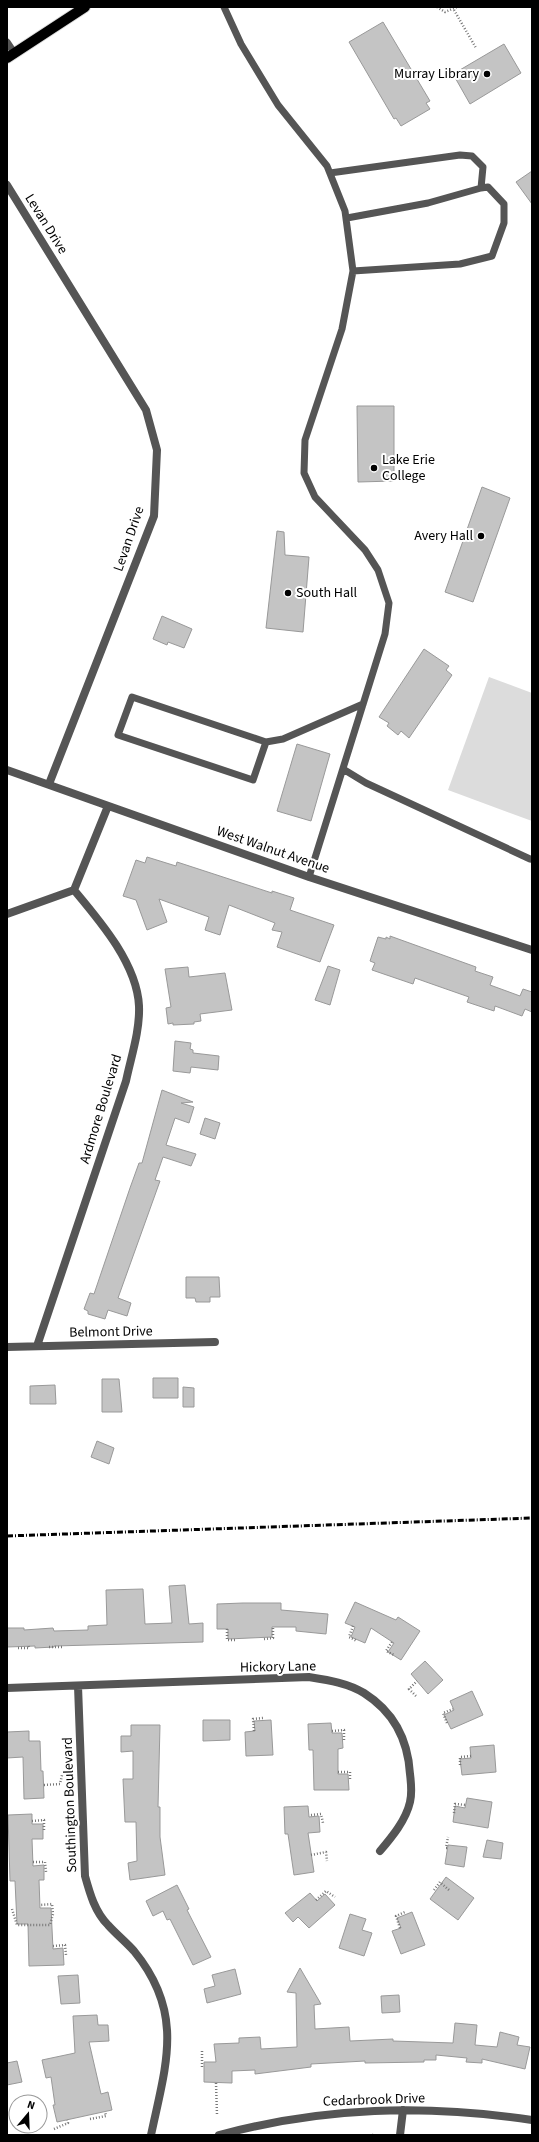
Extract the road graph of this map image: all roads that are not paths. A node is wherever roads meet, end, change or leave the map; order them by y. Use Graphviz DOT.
graph roads {
  1 [pos="85,7"];
  2 [pos="224,7"];
  3 [pos="7,42"];
  4 [pos="11,56"];
  5 [pos="330,173"];
  6 [pos="7,185"];
  7 [pos="481,188"];
  8 [pos="347,218"];
  9 [pos="354,271"];
  10 [pos="363,704"];
  11 [pos="266,742"];
  12 [pos="342,769"];
  13 [pos="7,770"];
  14 [pos="49,784"];
  15 [pos="108,806"];
  16 [pos="530,859"];
  17 [pos="308,877"];
  18 [pos="74,890"];
  19 [pos="7,914"];
  20 [pos="532,950"];
  21 [pos="215,1342"];
  22 [pos="37,1346"];
  23 [pos="7,1347"];
  24 [pos="78,1686"];
  25 [pos="7,1688"];
  26 [pos="380,1851"];
  27 [pos="404,2110"];
  28 [pos="532,2120"];
  29 [pos="151,2135"];
  30 [pos="219,2135"];
  31 [pos="400,2135"];
  1 -- 4 [label="main road"];
  2 -- 5 [label="lane"];
  3 -- 4 [label="lane"];
  5 -- 7 [label="lane"];
  5 -- 8 [label="lane"];
  6 -- 14 [label="street, Levan Drive"];
  7 -- 8 [label="lane"];
  7 -- 9 [label="lane"];
  8 -- 9 [label="lane"];
  9 -- 10 [label="lane"];
  10 -- 11 [label="lane"];
  10 -- 12 [label="lane"];
  11 -- 11 [label="lane"];
  12 -- 16 [label="lane"];
  12 -- 17 [label="lane"];
  13 -- 14 [label="street, West Walnut Avenue"];
  14 -- 15 [label="street, West Walnut Avenue"];
  15 -- 17 [label="street, West Walnut Avenue"];
  15 -- 18 [label="street"];
  17 -- 20 [label="street, West Walnut Avenue"];
  18 -- 19 [label="street"];
  18 -- 22 [label="street, Ardmore Boulevard"];
  21 -- 22 [label="street, Belmont Drive"];
  22 -- 23 [label="street, Belmont Drive"];
  24 -- 25 [label="street, Hickory Lane"];
  24 -- 26 [label="street, Hickory Lane"];
  24 -- 29 [label="street, Southington Boulevard"];
  27 -- 28 [label="street, Cedarbrook Drive"];
  27 -- 30 [label="street, Cedarbrook Drive"];
  27 -- 31 [label="street"];
}
